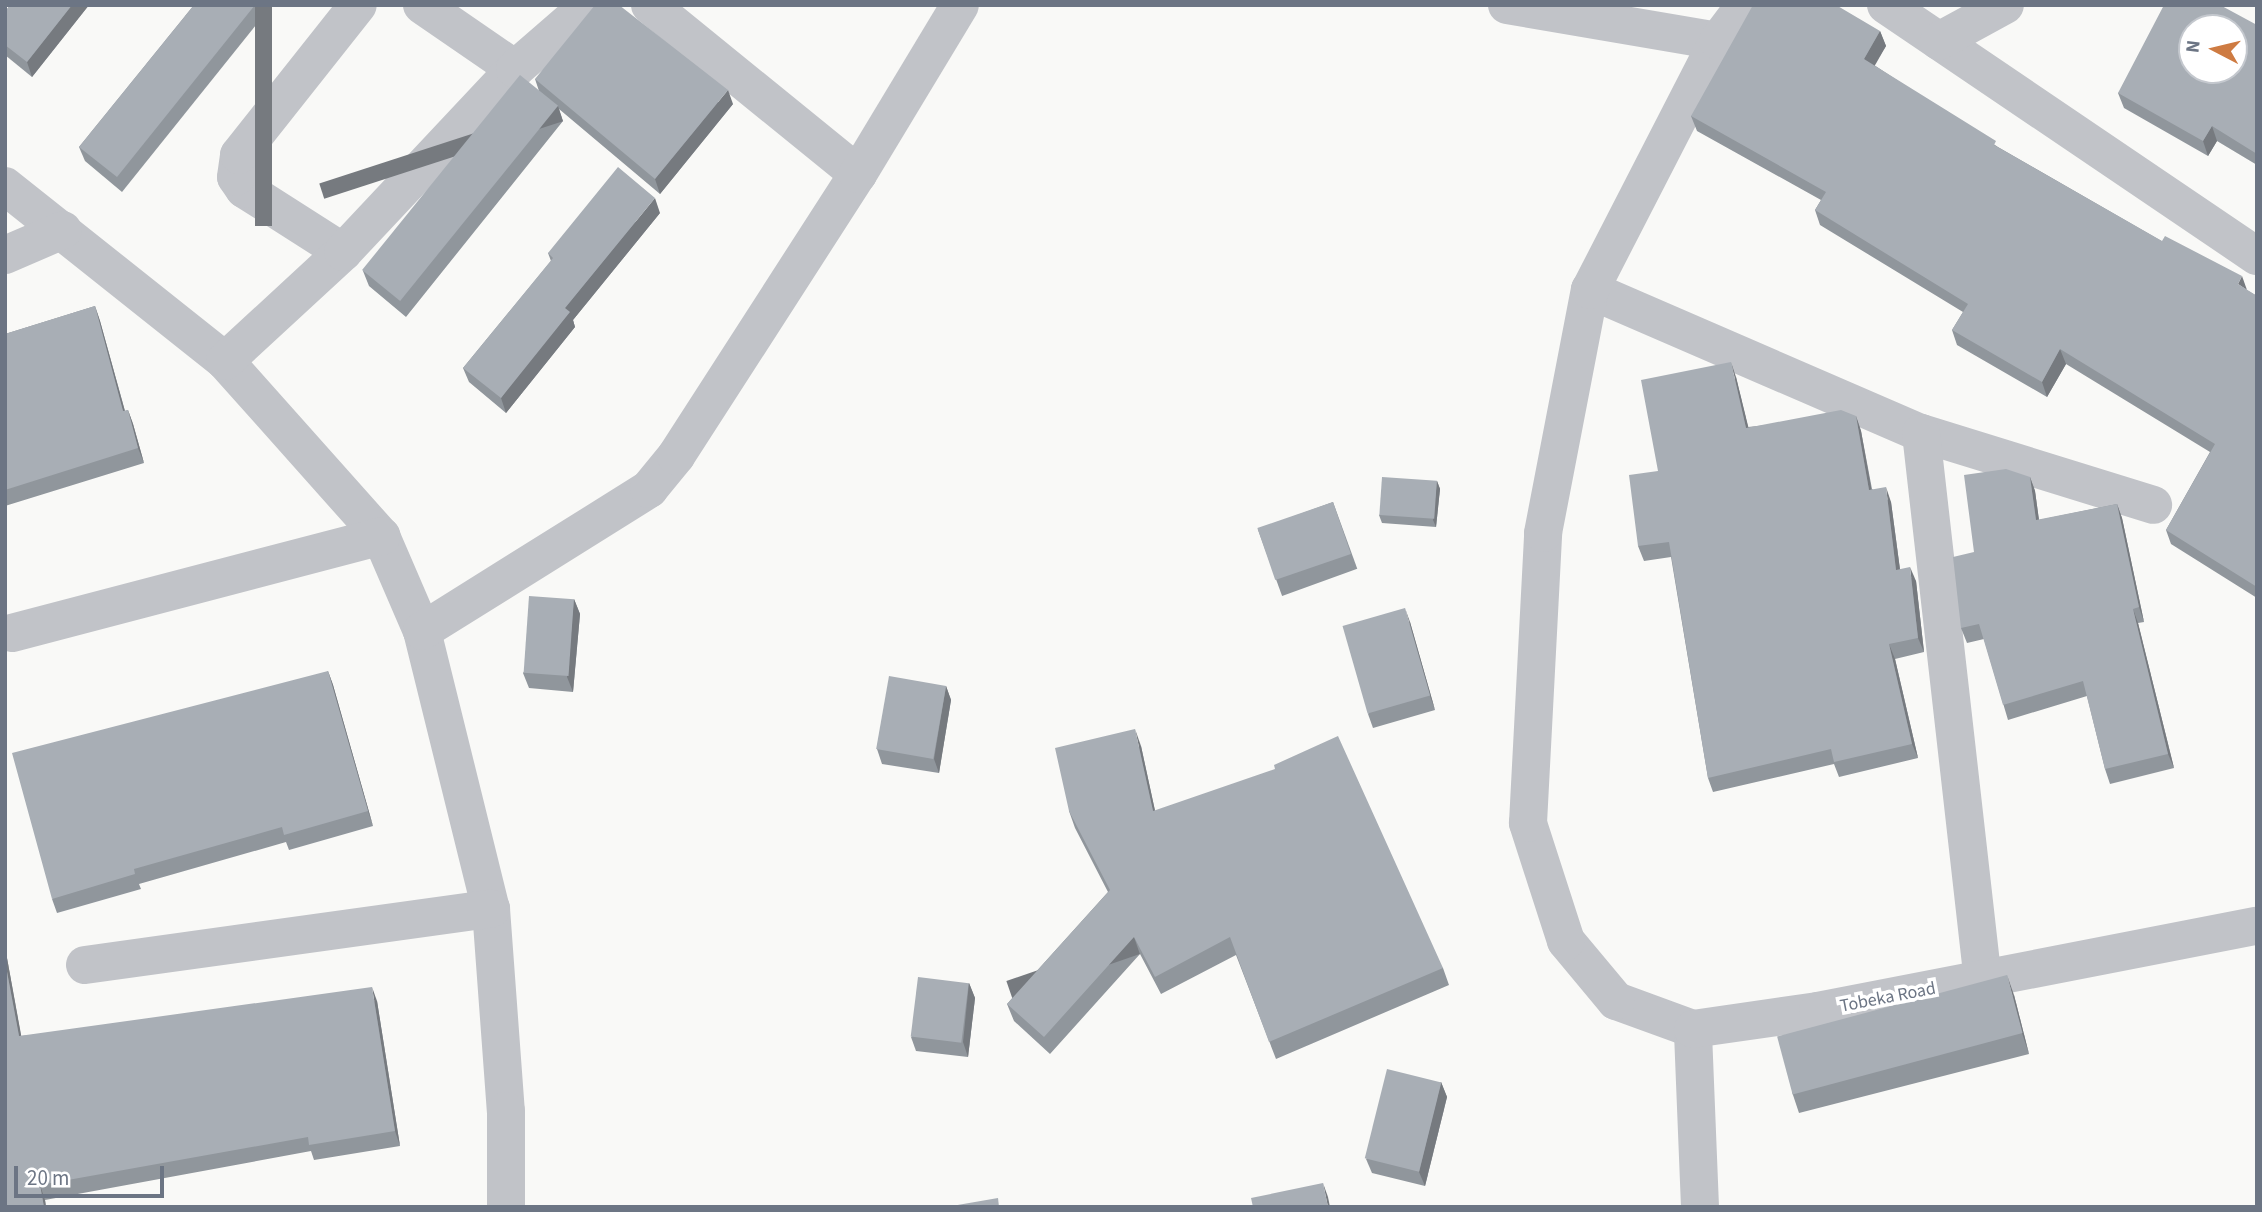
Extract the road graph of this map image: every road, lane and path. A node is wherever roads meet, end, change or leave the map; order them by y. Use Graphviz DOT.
graph roads {
  1 [pos="358,5"];
  2 [pos="422,5"];
  3 [pos="589,5"];
  4 [pos="650,5"];
  5 [pos="960,5"];
  6 [pos="1507,5"];
  7 [pos="1745,5"];
  8 [pos="1886,5"];
  9 [pos="2005,5"];
  10 [pos="1718,41"];
  11 [pos="1939,41"];
  12 [pos="516,69"];
  13 [pos="858,174"];
  14 [pos="5,186"];
  15 [pos="63,230"];
  16 [pos="343,252"];
  17 [pos="5,255"];
  18 [pos="2257,256"];
  19 [pos="1590,290"];
  20 [pos="225,361"];
  21 [pos="1921,433"];
  22 [pos="2153,505"];
  23 [pos="381,536"];
  24 [pos="422,631"];
  25 [pos="12,633"];
  26 [pos="491,909"];
  27 [pos="2257,926"];
  28 [pos="85,965"];
  29 [pos="1983,981"];
  30 [pos="1693,1029"];
  31 [pos="506,1207"];
  32 [pos="1699,1207"];
  1 -- 16 [label="street"];
  2 -- 12 [label="street"];
  3 -- 12 [label="street"];
  4 -- 13 [label="street"];
  5 -- 13 [label="street"];
  6 -- 10 [label="street"];
  7 -- 10 [label="street"];
  8 -- 11 [label="street"];
  9 -- 11 [label="street"];
  10 -- 19 [label="street"];
  11 -- 18 [label="street"];
  12 -- 16 [label="street"];
  13 -- 24 [label="street"];
  14 -- 15 [label="street"];
  15 -- 17 [label="street"];
  15 -- 20 [label="street"];
  16 -- 20 [label="street"];
  19 -- 21 [label="street"];
  19 -- 30 [label="street"];
  20 -- 23 [label="street"];
  21 -- 22 [label="street"];
  21 -- 29 [label="street"];
  23 -- 24 [label="street"];
  23 -- 25 [label="street"];
  24 -- 26 [label="street"];
  26 -- 28 [label="street"];
  26 -- 31 [label="street"];
  27 -- 29 [label="street, Tobeka Road"];
  29 -- 30 [label="street, Tobeka Road"];
  30 -- 32 [label="street"];
}
